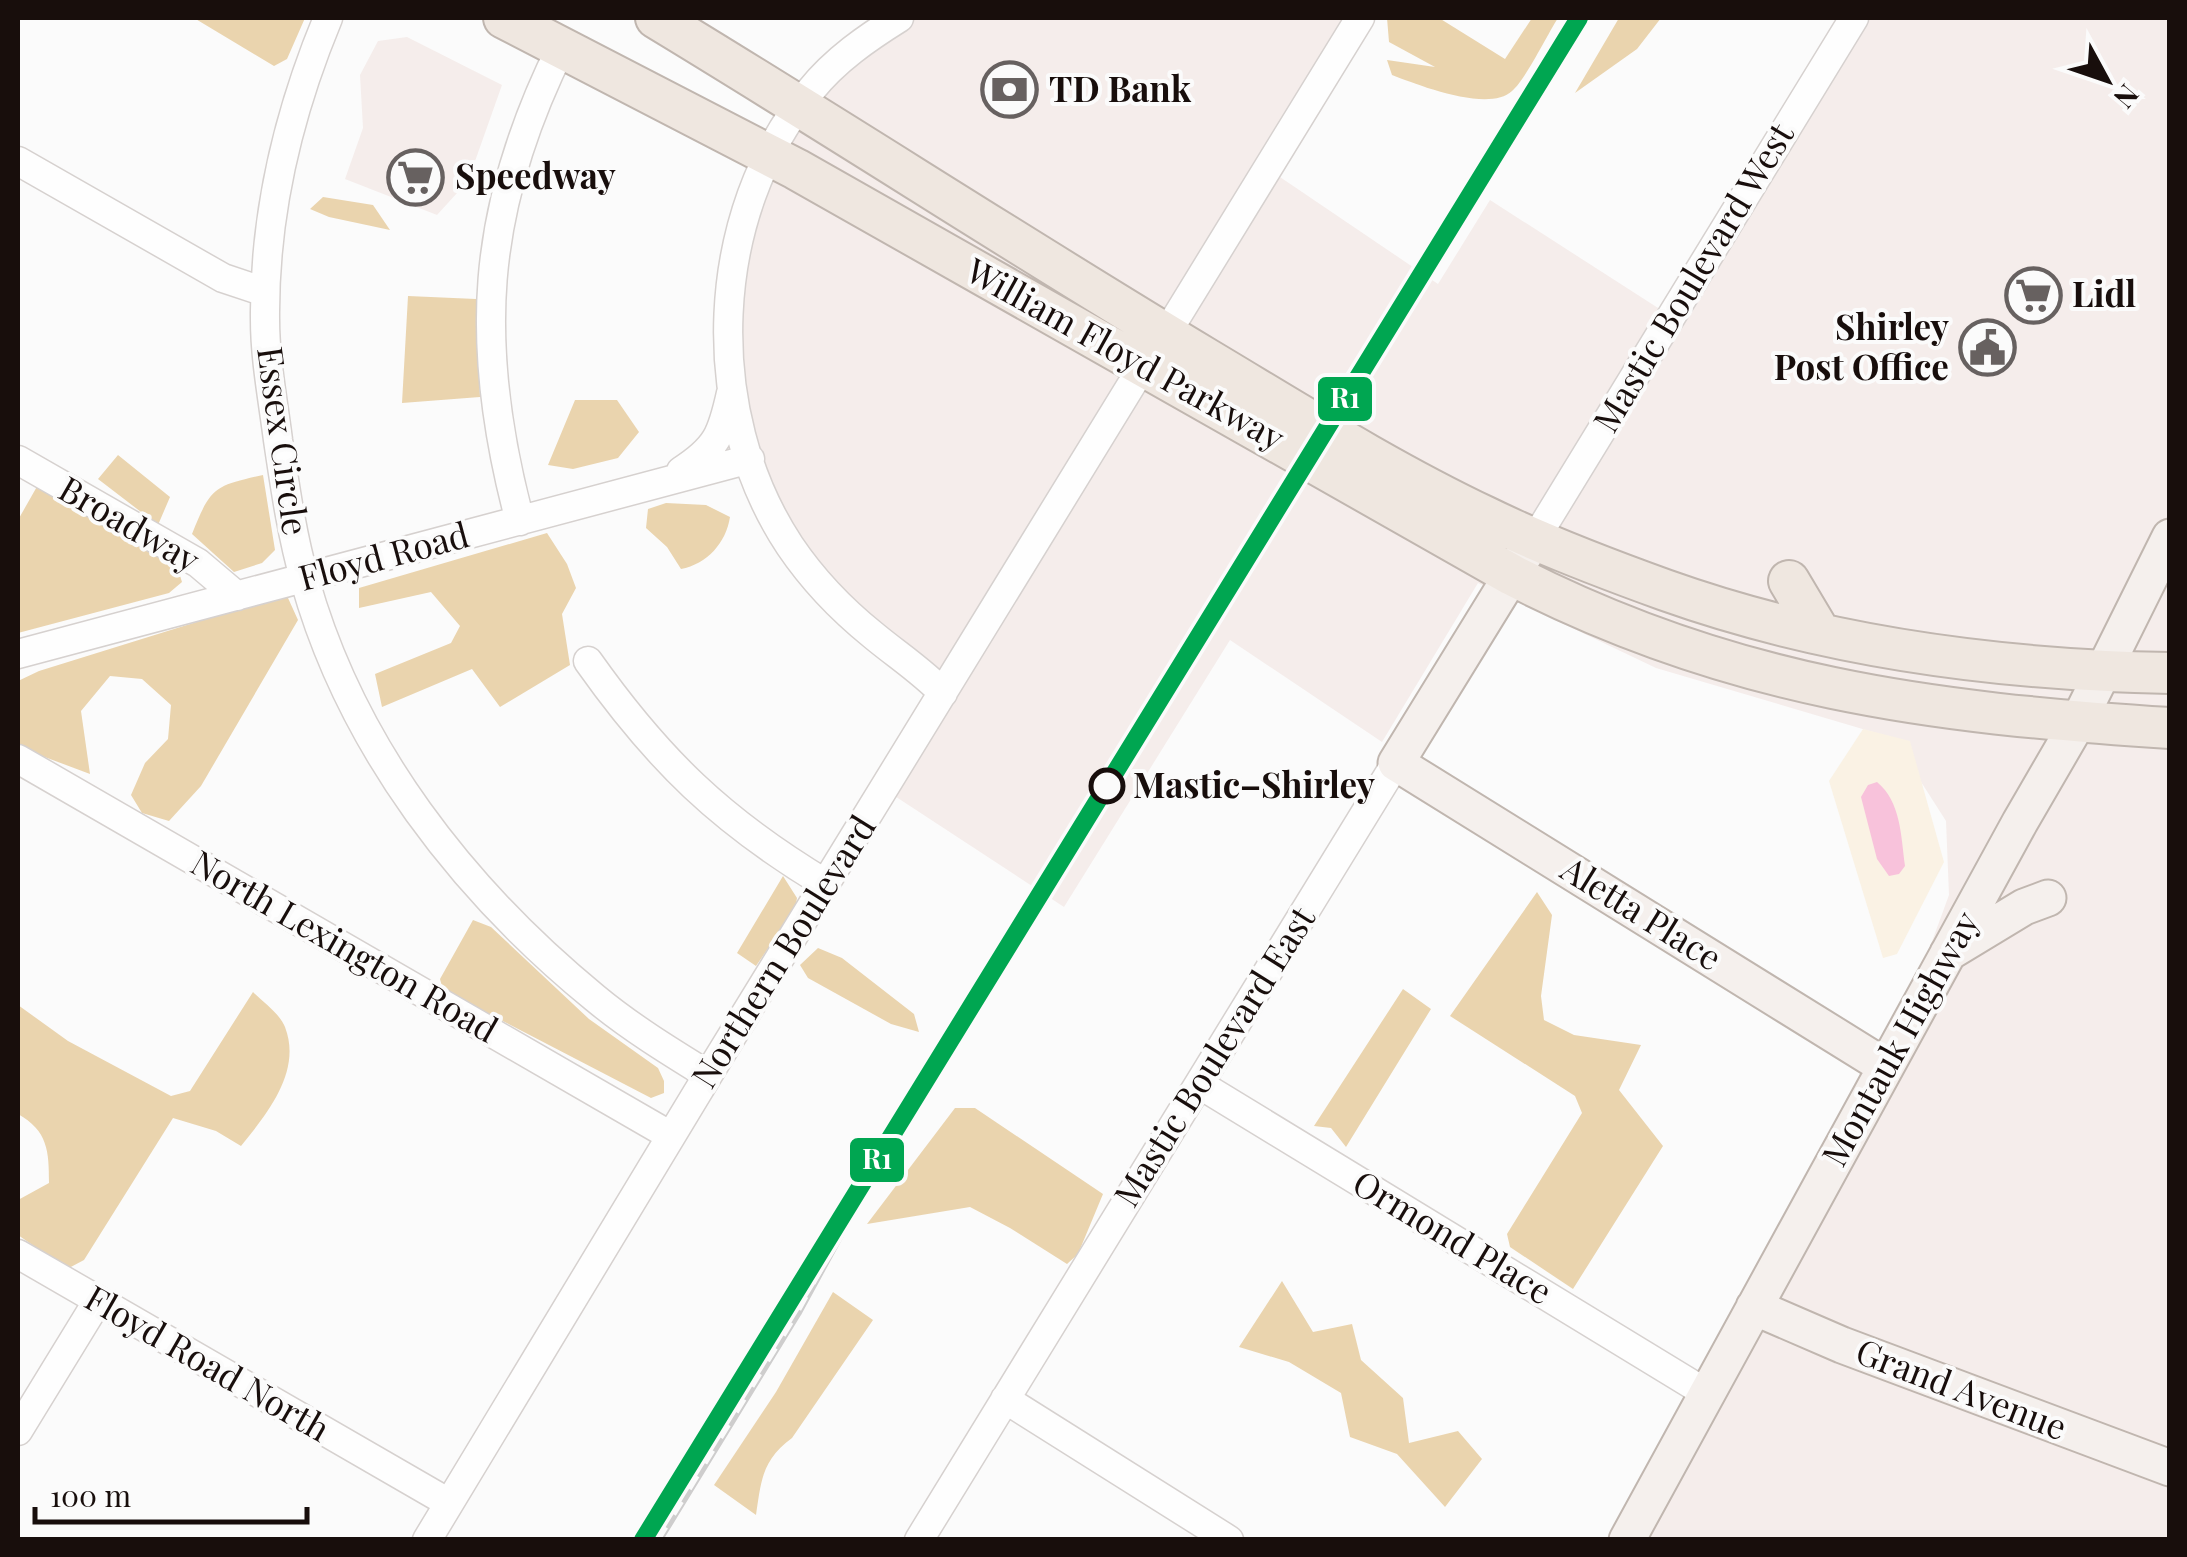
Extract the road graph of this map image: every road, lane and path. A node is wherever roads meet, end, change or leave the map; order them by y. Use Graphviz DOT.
graph roads {
  1 [pos="328,18"];
  2 [pos="504,18"];
  3 [pos="656,18"];
  4 [pos="899,18"];
  5 [pos="1854,18"];
  6 [pos="1355,19"];
  7 [pos="562,46"];
  8 [pos="799,106"];
  9 [pos="769,156"];
  10 [pos="18,160"];
  11 [pos="266,292"];
  12 [pos="1155,350"];
  13 [pos="732,387"];
  14 [pos="750,459"];
  15 [pos="18,460"];
  16 [pos="668,480"];
  17 [pos="520,521"];
  18 [pos="2170,537"];
  19 [pos="1535,539"];
  20 [pos="1512,574"];
  21 [pos="304,578"];
  22 [pos="1789,580"];
  23 [pos="237,596"];
  24 [pos="1820,632"];
  25 [pos="18,654"];
  26 [pos="588,661"];
  27 [pos="2103,673"];
  28 [pos="2170,673"];
  29 [pos="943,694"];
  30 [pos="2078,722"];
  31 [pos="2170,728"];
  32 [pos="18,759"];
  33 [pos="1396,763"];
  34 [pos="826,884"];
  35 [pos="2048,898"];
  36 [pos="1948,953"];
  37 [pos="1886,1067"];
  38 [pos="708,1075"];
  39 [pos="1199,1084"];
  40 [pos="671,1136"];
  41 [pos="18,1254"];
  42 [pos="97,1302"];
  43 [pos="1754,1306"];
  44 [pos="1706,1393"];
  45 [pos="1005,1399"];
  46 [pos="18,1431"];
  47 [pos="2170,1468"];
  48 [pos="448,1503"];
  49 [pos="427,1540"];
  50 [pos="919,1540"];
  51 [pos="1228,1540"];
  52 [pos="1627,1540"];
  1 -- 11 [label="street, Essex Circle"];
  2 -- 7 [label="highway, William Floyd Parkway"];
  3 -- 8 [label="highway, William Floyd Parkway"];
  4 -- 8 [label="street"];
  5 -- 19 [label="street, Mastic Boulevard West"];
  6 -- 12 [label="street, Northern Boulevard"];
  7 -- 9 [label="highway, William Floyd Parkway"];
  7 -- 17 [label="street"];
  8 -- 9 [label="street"];
  8 -- 12 [label="highway, William Floyd Parkway"];
  9 -- 12 [label="highway, William Floyd Parkway"];
  9 -- 13 [label="street"];
  10 -- 11 [label="street"];
  11 -- 21 [label="street, Essex Circle"];
  12 -- 19 [label="highway, William Floyd Parkway"];
  12 -- 20 [label="highway, William Floyd Parkway"];
  12 -- 29 [label="street, Northern Boulevard"];
  13 -- 14 [label="street"];
  13 -- 16 [label="street"];
  14 -- 16 [label="street, Floyd Road"];
  14 -- 29 [label="street"];
  15 -- 23 [label="street, Broadway"];
  16 -- 17 [label="street, Floyd Road"];
  17 -- 21 [label="street, Floyd Road"];
  18 -- 27 [label="main road, Montauk Highway"];
  19 -- 20 [label="main road, Mastic Boulevard East"];
  19 -- 24 [label="highway, William Floyd Parkway"];
  20 -- 30 [label="highway, William Floyd Parkway"];
  20 -- 33 [label="main road, Mastic Boulevard East"];
  21 -- 23 [label="street, Floyd Road"];
  21 -- 38 [label="street, Essex Circle"];
  22 -- 24 [label="highway"];
  23 -- 25 [label="street, Floyd Road"];
  24 -- 27 [label="highway, William Floyd Parkway"];
  26 -- 34 [label="street"];
  27 -- 28 [label="highway, William Floyd Parkway"];
  27 -- 30 [label="main road, Montauk Highway"];
  29 -- 34 [label="street, Northern Boulevard"];
  30 -- 31 [label="highway, William Floyd Parkway"];
  30 -- 36 [label="main road, Montauk Highway"];
  32 -- 40 [label="street, North Lexington Road"];
  33 -- 37 [label="main road, Aletta Place"];
  33 -- 39 [label="street, Mastic Boulevard East"];
  34 -- 38 [label="street, Northern Boulevard"];
  35 -- 36 [label="main road"];
  36 -- 37 [label="main road, Montauk Highway"];
  37 -- 43 [label="main road, Montauk Highway"];
  38 -- 40 [label="street, Northern Boulevard"];
  39 -- 44 [label="street, Ormond Place"];
  39 -- 45 [label="street, Mastic Boulevard East"];
  40 -- 48 [label="street, Northern Boulevard"];
  41 -- 42 [label="street, Floyd Road North"];
  42 -- 46 [label="street"];
  42 -- 48 [label="street, Floyd Road North"];
  43 -- 44 [label="main road, Montauk Highway"];
  43 -- 47 [label="main road, Grand Avenue"];
  44 -- 52 [label="main road, Montauk Highway"];
  45 -- 50 [label="street, Mastic Boulevard East"];
  45 -- 51 [label="street"];
  48 -- 49 [label="street, Northern Boulevard"];
}
